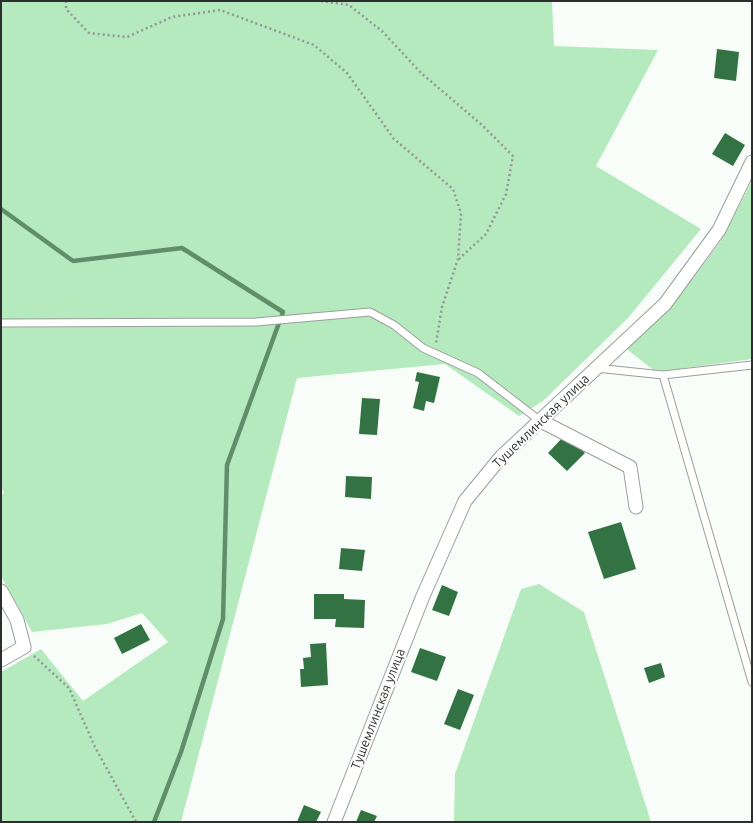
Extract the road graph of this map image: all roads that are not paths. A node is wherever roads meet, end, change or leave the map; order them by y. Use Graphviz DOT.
graph roads {
  1 [pos="752,162"];
  2 [pos="1,324"];
  3 [pos="752,364"];
  4 [pos="595,368"];
  5 [pos="663,375"];
  6 [pos="540,420"];
  7 [pos="636,507"];
  8 [pos="1,591"];
  9 [pos="1,660"];
  10 [pos="752,682"];
  11 [pos="334,822"];
  1 -- 4 [label="street, Тушемлинская улица"];
  2 -- 6 [label="lane"];
  3 -- 5 [label="lane"];
  4 -- 5 [label="lane"];
  4 -- 6 [label="street, Тушемлинская улица"];
  5 -- 10 [label="lane"];
  6 -- 7 [label="street"];
  6 -- 11 [label="street, Тушемлинская улица"];
  8 -- 9 [label="street"];
}
